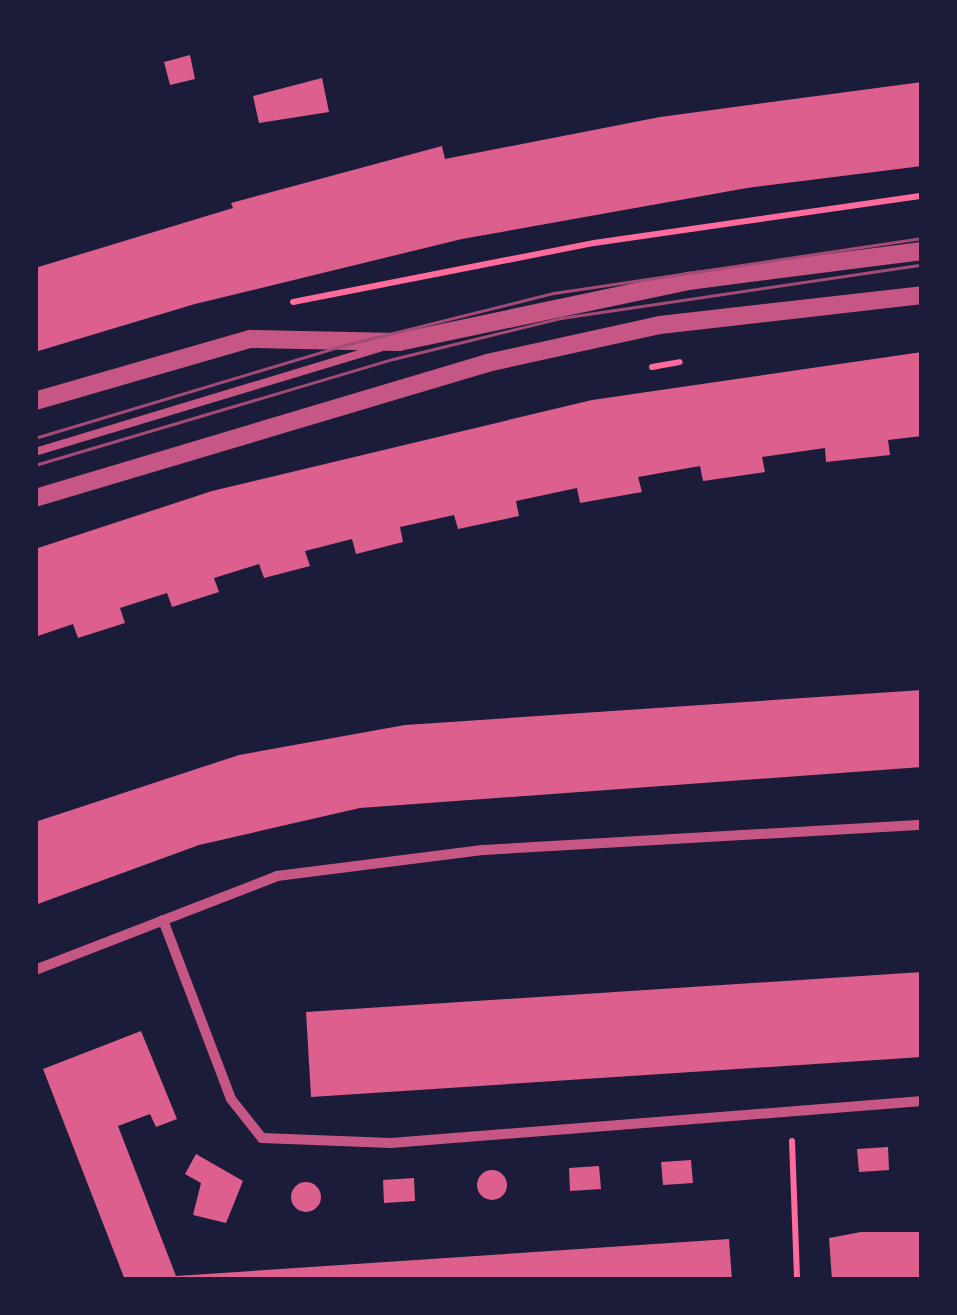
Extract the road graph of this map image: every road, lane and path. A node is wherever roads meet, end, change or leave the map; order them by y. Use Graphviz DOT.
graph roads {
  1 [pos="922,196"];
  2 [pos="922,251"];
  3 [pos="922,295"];
  4 [pos="289,304"];
  5 [pos="398,342"];
  6 [pos="35,401"];
  7 [pos="35,452"];
  8 [pos="35,498"];
  9 [pos="922,824"];
  10 [pos="163,920"];
  11 [pos="35,970"];
  12 [pos="922,1102"];
  13 [pos="791,1110"];
  14 [pos="797,1280"];
  1 -- 4 [label="path"];
  2 -- 5 [label="street"];
  3 -- 8 [label="street"];
  5 -- 6 [label="street"];
  5 -- 7 [label="lane"];
  9 -- 10 [label="street"];
  10 -- 11 [label="street"];
  10 -- 13 [label="street"];
  12 -- 13 [label="street"];
  13 -- 14 [label="path"];
}
